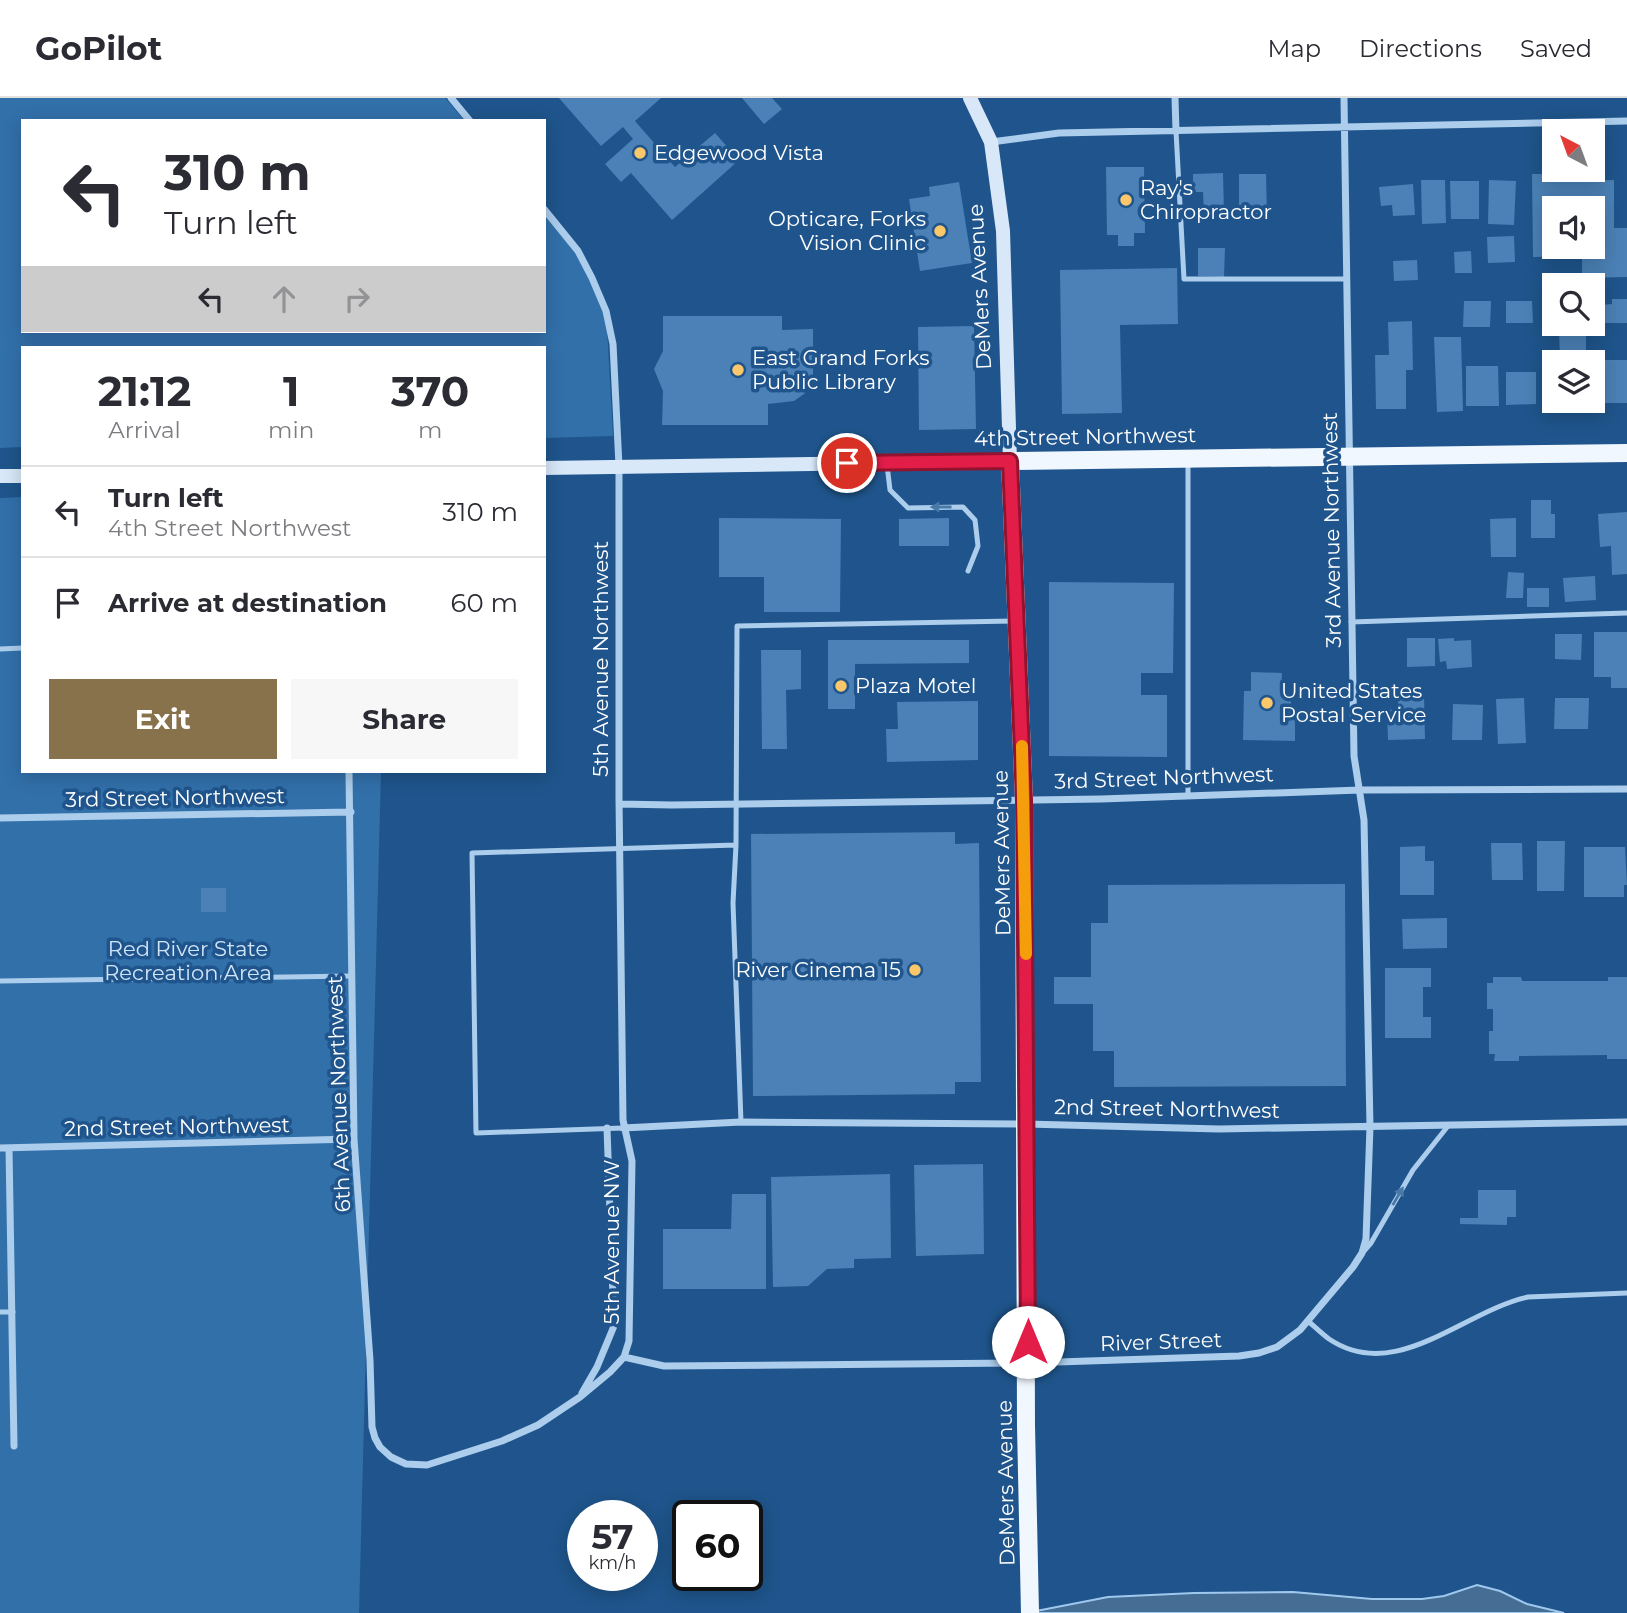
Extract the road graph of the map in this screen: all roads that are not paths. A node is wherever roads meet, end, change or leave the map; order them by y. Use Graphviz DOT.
graph roads {
  1 [pos="451,98"];
  2 [pos="970,98"];
  3 [pos="1175,98"];
  4 [pos="1344,98"];
  5 [pos="468,119"];
  6 [pos="1627,121"];
  7 [pos="1345,128"];
  8 [pos="1176,131"];
  9 [pos="991,142"];
  10 [pos="546,211"];
  11 [pos="1346,279"];
  12 [pos="1627,453"];
  13 [pos="1348,455"];
  14 [pos="1188,458"];
  15 [pos="1010,461"];
  16 [pos="887,462"];
  17 [pos="619,466"];
  18 [pos="546,468"];
  19 [pos="21,476"];
  20 [pos="0,477"];
  21 [pos="968,571"];
  22 [pos="1627,613"];
  23 [pos="1018,621"];
  24 [pos="1351,622"];
  25 [pos="21,648"];
  26 [pos="0,649"];
  27 [pos="349,773"];
  28 [pos="1627,789"];
  29 [pos="1360,790"];
  30 [pos="1188,796"];
  31 [pos="1024,800"];
  32 [pos="619,804"];
  33 [pos="735,804"];
  34 [pos="351,812"];
  35 [pos="0,818"];
  36 [pos="736,845"];
  37 [pos="620,848"];
  38 [pos="352,976"];
  39 [pos="0,981"];
  40 [pos="741,1122"];
  41 [pos="1627,1122"];
  42 [pos="1026,1124"];
  43 [pos="1448,1126"];
  44 [pos="1370,1127"];
  45 [pos="607,1128"];
  46 [pos="624,1128"];
  47 [pos="354,1139"];
  48 [pos="0,1148"];
  49 [pos="9,1148"];
  50 [pos="1362,1253"];
  51 [pos="1627,1293"];
  52 [pos="13,1311"];
  53 [pos="0,1312"];
  54 [pos="1308,1321"];
  55 [pos="624,1357"];
  56 [pos="1028,1363"];
  57 [pos="580,1397"];
  58 [pos="14,1446"];
  59 [pos="1030,1613"];
  1 -- 5 [label="street"];
  2 -- 9 [label="street, DeMers Avenue"];
  3 -- 8 [label="street"];
  4 -- 7 [label="street, 3rd Avenue Northwest"];
  6 -- 7 [label="street"];
  7 -- 8 [label="street"];
  7 -- 11 [label="street, 3rd Avenue Northwest"];
  8 -- 9 [label="street"];
  8 -- 11 [label="lane"];
  9 -- 15 [label="street, DeMers Avenue"];
  10 -- 17 [label="street, 5th Avenue Northwest"];
  11 -- 13 [label="street, 3rd Avenue Northwest"];
  12 -- 13 [label="main road, 4th Street Northwest"];
  13 -- 14 [label="main road, 4th Street Northwest"];
  13 -- 24 [label="street, 3rd Avenue Northwest"];
  14 -- 15 [label="main road, 4th Street Northwest"];
  14 -- 30 [label="lane"];
  15 -- 16 [label="street, 4th Street Northwest"];
  15 -- 23 [label="main road, DeMers Avenue"];
  16 -- 17 [label="street, 4th Street Northwest"];
  21 -- 16 [label="lane, one-way"];
  17 -- 18 [label="street, 4th Street Northwest"];
  17 -- 32 [label="street, 5th Avenue Northwest"];
  19 -- 20 [label="street"];
  22 -- 24 [label="lane"];
  23 -- 31 [label="main road, DeMers Avenue"];
  23 -- 33 [label="lane"];
  24 -- 29 [label="street, 3rd Avenue Northwest"];
  25 -- 26 [label="lane"];
  27 -- 34 [label="street, 6th Avenue Northwest"];
  28 -- 29 [label="street, 3rd Street Northwest"];
  29 -- 30 [label="street, 3rd Street Northwest"];
  29 -- 44 [label="street, 3rd Avenue Northwest"];
  30 -- 31 [label="street, 3rd Street Northwest"];
  31 -- 33 [label="street, 3rd Street Northwest"];
  31 -- 42 [label="main road, DeMers Avenue"];
  32 -- 33 [label="street, 3rd Street Northwest"];
  32 -- 37 [label="street, 5th Avenue Northwest"];
  33 -- 36 [label="lane"];
  34 -- 35 [label="street, 3rd Street Northwest"];
  34 -- 38 [label="street, 6th Avenue Northwest"];
  36 -- 37 [label="lane"];
  36 -- 40 [label="lane"];
  37 -- 45 [label="lane"];
  37 -- 46 [label="street, 5th Avenue Northwest"];
  38 -- 39 [label="lane"];
  38 -- 47 [label="street, 6th Avenue Northwest"];
  40 -- 42 [label="street, 2nd Street Northwest"];
  40 -- 46 [label="street, 2nd Street Northwest"];
  41 -- 43 [label="street, 2nd Street Northwest"];
  42 -- 44 [label="street, 2nd Street Northwest"];
  42 -- 56 [label="main road, DeMers Avenue"];
  43 -- 44 [label="street, 2nd Street Northwest"];
  50 -- 43 [label="lane, one-way"];
  44 -- 50 [label="street, River Street"];
  45 -- 46 [label="lane"];
  45 -- 57 [label="street"];
  46 -- 55 [label="street, 5th Avenue NW"];
  47 -- 49 [label="street, 2nd Street Northwest"];
  47 -- 57 [label="street, 6th Avenue Northwest"];
  48 -- 49 [label="street, 2nd Street Northwest"];
  49 -- 52 [label="street"];
  50 -- 54 [label="street, River Street"];
  51 -- 54 [label="lane"];
  52 -- 53 [label="lane"];
  52 -- 58 [label="street"];
  54 -- 56 [label="street, River Street"];
  55 -- 56 [label="street, River Street"];
  55 -- 57 [label="street, 6th Avenue Northwest"];
  56 -- 59 [label="main road, DeMers Avenue"];
}
